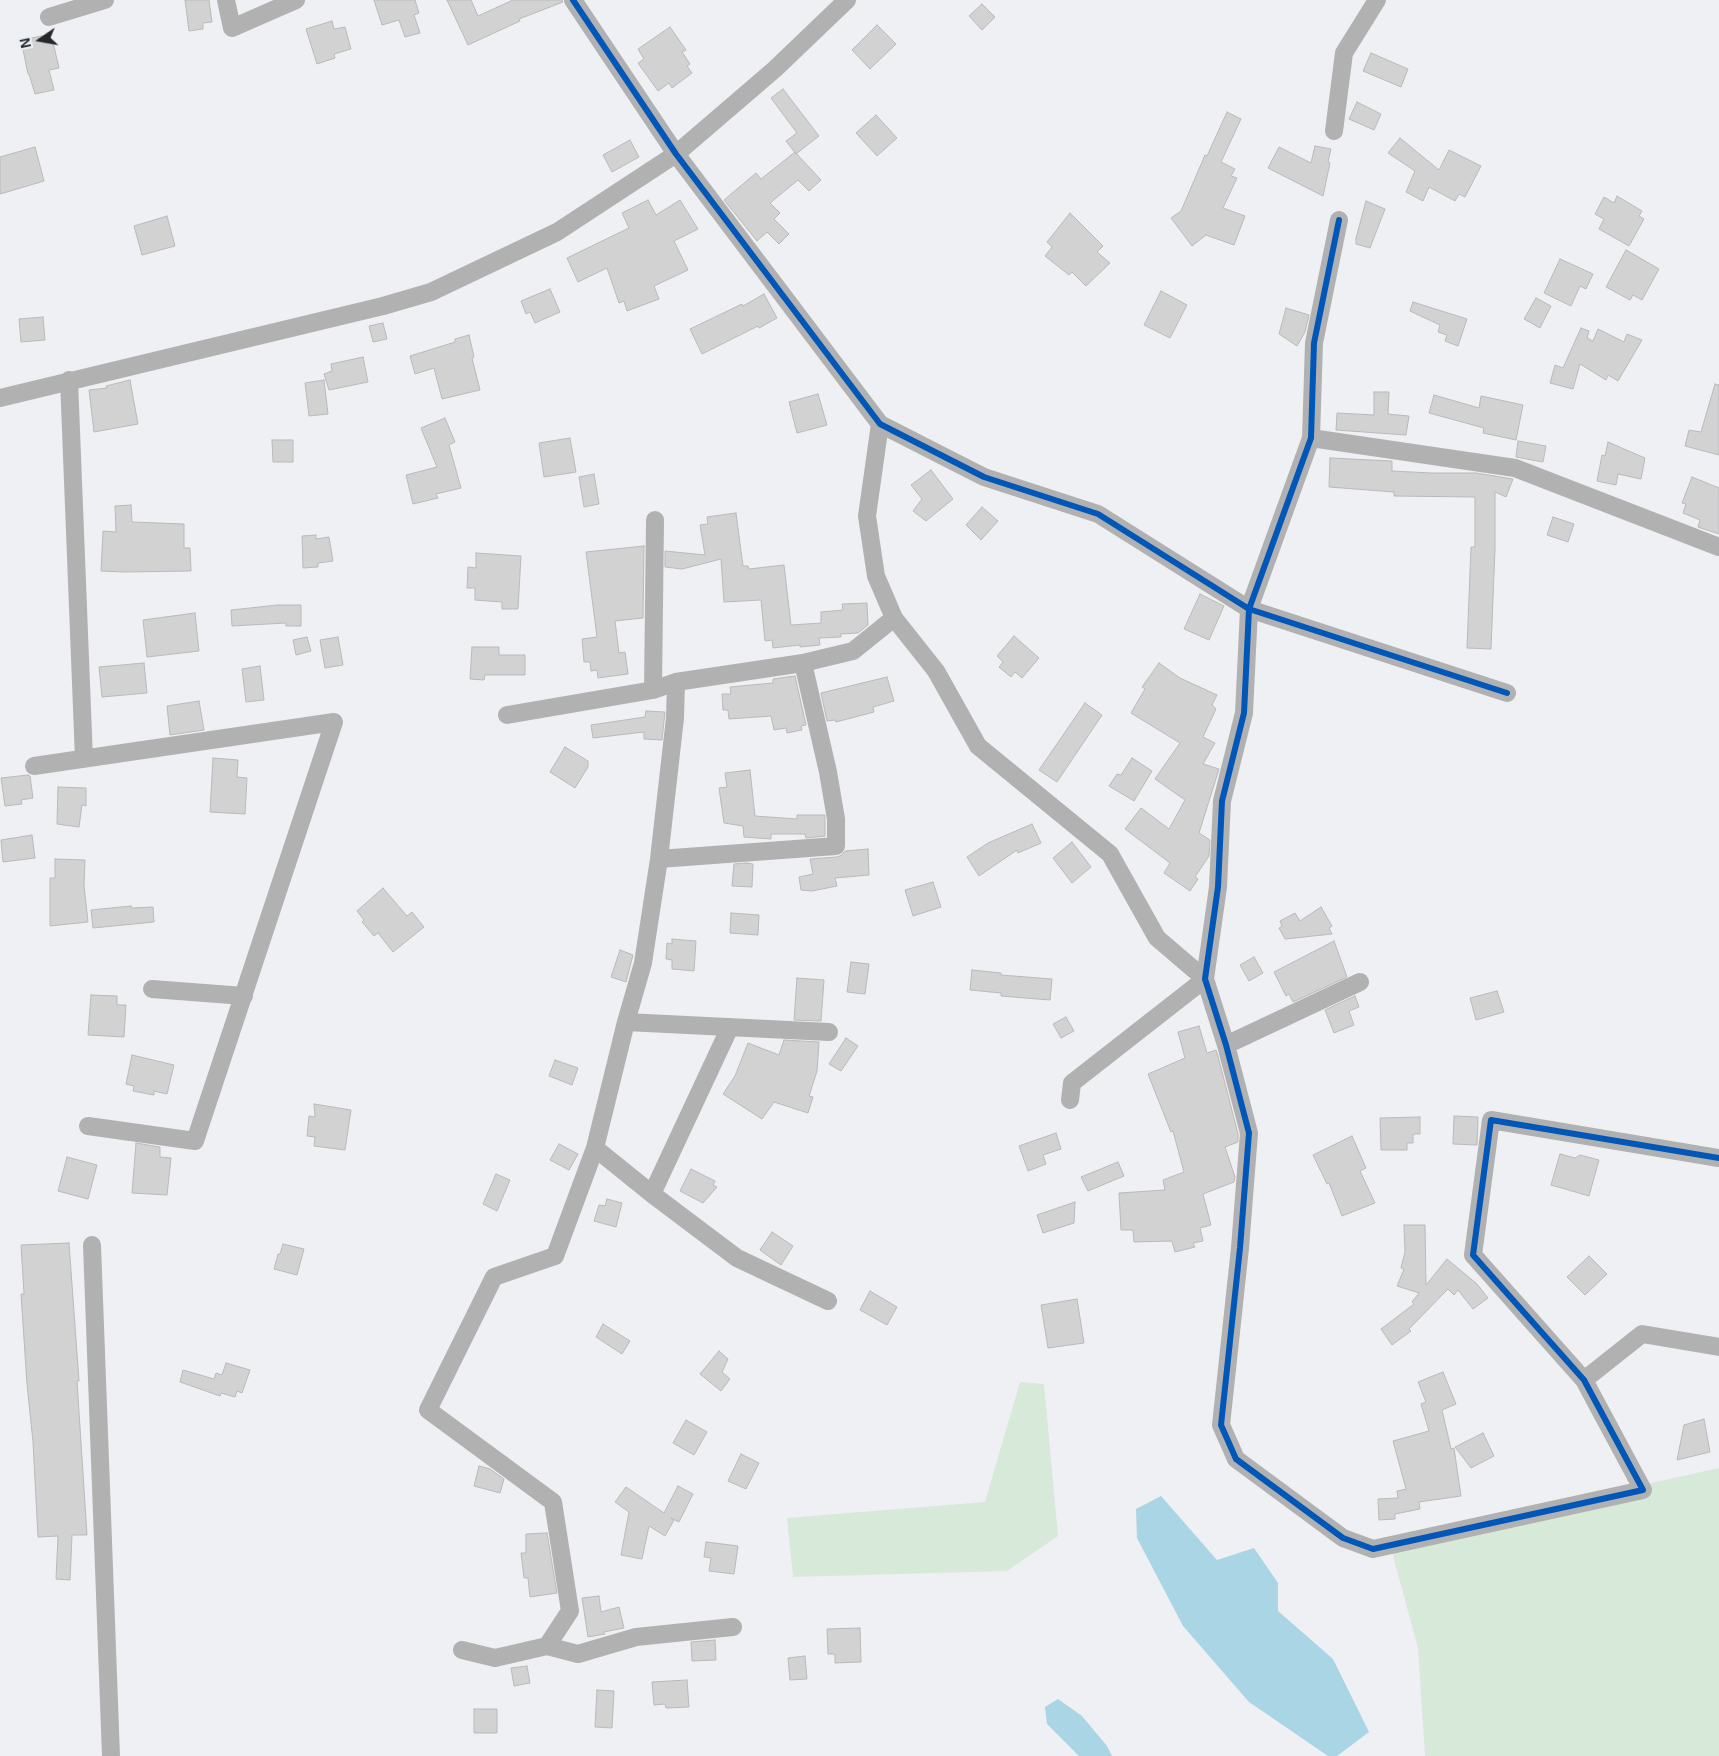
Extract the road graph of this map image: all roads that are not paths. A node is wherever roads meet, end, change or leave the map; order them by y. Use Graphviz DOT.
graph roads {
  1 [pos="105,0"];
  2 [pos="226,0"];
  3 [pos="296,0"];
  4 [pos="573,0"];
  5 [pos="847,0"];
  6 [pos="1377,0"];
  7 [pos="49,16"];
  8 [pos="1334,131"];
  9 [pos="676,154"];
  10 [pos="1340,220"];
  11 [pos="69,380"];
  12 [pos="0,398"];
  13 [pos="880,424"];
  14 [pos="1311,438"];
  15 [pos="655,520"];
  16 [pos="1719,547"];
  17 [pos="1249,609"];
  18 [pos="894,618"];
  19 [pos="803,663"];
  20 [pos="676,682"];
  21 [pos="653,690"];
  22 [pos="1507,693"];
  23 [pos="507,714"];
  24 [pos="84,759"];
  25 [pos="34,766"];
  26 [pos="658,859"];
  27 [pos="1205,979"];
  28 [pos="1360,982"];
  29 [pos="152,989"];
  30 [pos="244,996"];
  31 [pos="626,1022"];
  32 [pos="730,1027"];
  33 [pos="829,1032"];
  34 [pos="1226,1045"];
  35 [pos="1070,1100"];
  36 [pos="88,1126"];
  37 [pos="595,1148"];
  38 [pos="1719,1158"];
  39 [pos="652,1194"];
  40 [pos="92,1246"];
  41 [pos="828,1301"];
  42 [pos="1719,1347"];
  43 [pos="1584,1380"];
  44 [pos="733,1627"];
  45 [pos="547,1646"];
  46 [pos="462,1650"];
  47 [pos="111,1756"];
  1 -- 7 [label="street"];
  2 -- 3 [label="street"];
  4 -- 9 [label="street"];
  5 -- 9 [label="street"];
  6 -- 8 [label="street"];
  9 -- 11 [label="street"];
  9 -- 13 [label="street"];
  10 -- 14 [label="street"];
  11 -- 12 [label="street"];
  11 -- 24 [label="street"];
  13 -- 17 [label="street"];
  13 -- 18 [label="street"];
  14 -- 16 [label="street"];
  14 -- 17 [label="street"];
  15 -- 21 [label="street"];
  17 -- 22 [label="street"];
  17 -- 27 [label="street"];
  18 -- 19 [label="street"];
  18 -- 27 [label="street"];
  19 -- 20 [label="street"];
  19 -- 26 [label="street"];
  20 -- 21 [label="street"];
  20 -- 26 [label="street"];
  21 -- 23 [label="street"];
  24 -- 25 [label="street"];
  24 -- 30 [label="street"];
  26 -- 31 [label="street"];
  27 -- 34 [label="street"];
  27 -- 35 [label="street"];
  28 -- 34 [label="street"];
  29 -- 30 [label="street"];
  30 -- 36 [label="street"];
  31 -- 32 [label="street"];
  31 -- 37 [label="street"];
  32 -- 33 [label="street"];
  32 -- 39 [label="street"];
  34 -- 43 [label="street"];
  37 -- 39 [label="street"];
  37 -- 45 [label="street"];
  38 -- 43 [label="street"];
  39 -- 41 [label="street"];
  40 -- 47 [label="street"];
  42 -- 43 [label="street"];
  44 -- 45 [label="street"];
  45 -- 46 [label="street"];
}
